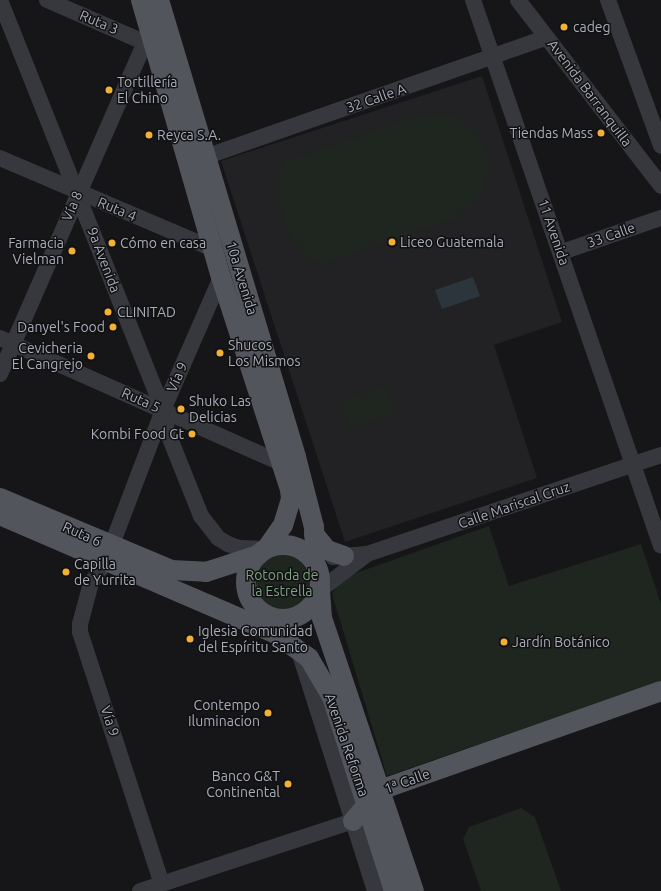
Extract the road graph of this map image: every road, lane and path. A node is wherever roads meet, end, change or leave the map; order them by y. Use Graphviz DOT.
graph roads {
  1 [pos="0,0"];
  2 [pos="47,0"];
  3 [pos="141,0"];
  4 [pos="159,0"];
  5 [pos="473,0"];
  6 [pos="518,0"];
  7 [pos="608,0"];
  8 [pos="547,37"];
  9 [pos="154,46"];
  10 [pos="494,56"];
  11 [pos="661,146"];
  12 [pos="0,158"];
  13 [pos="205,158"];
  14 [pos="661,186"];
  15 [pos="78,193"];
  16 [pos="661,218"];
  17 [pos="213,249"];
  18 [pos="562,252"];
  19 [pos="221,277"];
  20 [pos="7,341"];
  21 [pos="0,374"];
  22 [pos="163,410"];
  23 [pos="661,454"];
  24 [pos="281,463"];
  25 [pos="633,464"];
  26 [pos="0,498"];
  27 [pos="0,515"];
  28 [pos="314,534"];
  29 [pos="661,546"];
  30 [pos="262,552"];
  31 [pos="109,554"];
  32 [pos="367,554"];
  33 [pos="344,556"];
  34 [pos="312,558"];
  35 [pos="320,590"];
  36 [pos="261,613"];
  37 [pos="238,618"];
  38 [pos="276,634"];
  39 [pos="298,648"];
  40 [pos="661,691"];
  41 [pos="380,790"];
  42 [pos="367,805"];
  43 [pos="353,821"];
  44 [pos="162,884"];
  45 [pos="140,891"];
  46 [pos="375,891"];
  47 [pos="394,891"];
  48 [pos="414,891"];
  1 -- 15 [label="street, 9a Avenida"];
  2 -- 9 [label="street, Ruta 3"];
  3 -- 9 [label="main road, 10a Avenida"];
  4 -- 13 [label="main road, 10a Avenida"];
  5 -- 10 [label="street, 11 Avenida"];
  6 -- 8 [label="street, Avenida Barranquilla"];
  7 -- 11 [label="street"];
  8 -- 10 [label="street, 32 Calle A"];
  8 -- 14 [label="street, Avenida Barranquilla"];
  9 -- 13 [label="main road"];
  9 -- 15 [label="street, Vía 8"];
  9 -- 17 [label="main road, 10a Avenida"];
  10 -- 13 [label="street, 32 Calle A"];
  10 -- 18 [label="street, 11 Avenida"];
  12 -- 15 [label="street, Ruta 4"];
  13 -- 28 [label="main road, 10a Avenida"];
  15 -- 17 [label="street, Ruta 4"];
  15 -- 20 [label="street, Vía 8"];
  15 -- 22 [label="street, 9a Avenida"];
  16 -- 18 [label="street, 33 Calle"];
  17 -- 19 [label="main road, 10a Avenida"];
  18 -- 25 [label="street, 11 Avenida"];
  19 -- 22 [label="street, Vía 9"];
  19 -- 24 [label="main road, 10a Avenida"];
  20 -- 21 [label="street, Vía 8"];
  20 -- 22 [label="street, Ruta 5"];
  22 -- 24 [label="street, Ruta 5"];
  22 -- 30 [label="street, 9a Avenida"];
  22 -- 31 [label="street, Vía 9"];
  23 -- 25 [label="street, Calle Mariscal Cruz"];
  24 -- 30 [label="main road, 10a Avenida"];
  25 -- 29 [label="street, 11 Avenida"];
  25 -- 32 [label="street, Calle Mariscal Cruz"];
  26 -- 31 [label="main road, Ruta 6"];
  27 -- 31 [label="main road, Ruta 6"];
  28 -- 33 [label="main road"];
  28 -- 34 [label="main road, 10a Avenida"];
  30 -- 31 [label="main road, Ruta 6"];
  30 -- 34 [label="main road"];
  30 -- 36 [label="main road"];
  31 -- 37 [label="main road, Ruta 6"];
  31 -- 44 [label="street, Vía 9"];
  32 -- 33 [label="street, Calle Mariscal Cruz"];
  32 -- 35 [label="street, Calle Mariscal Cruz"];
  33 -- 34 [label="street, Calle Mariscal Cruz"];
  34 -- 35 [label="main road"];
  35 -- 36 [label="main road"];
  35 -- 41 [label="main road, Avenida Reforma"];
  36 -- 37 [label="main road"];
  36 -- 38 [label="main road"];
  37 -- 38 [label="main road, Avenida Reforma"];
  38 -- 39 [label="main road, Avenida Reforma"];
  39 -- 42 [label="main road, Avenida Reforma"];
  39 -- 43 [label="street"];
  40 -- 41 [label="main road, 1ª Calle"];
  41 -- 42 [label="main road, 1ª Calle"];
  41 -- 48 [label="main road, Avenida Reforma"];
  42 -- 43 [label="main road, 1ª Calle"];
  42 -- 47 [label="main road, Avenida Reforma"];
  43 -- 44 [label="street"];
  43 -- 46 [label="street"];
  44 -- 45 [label="street"];
}
